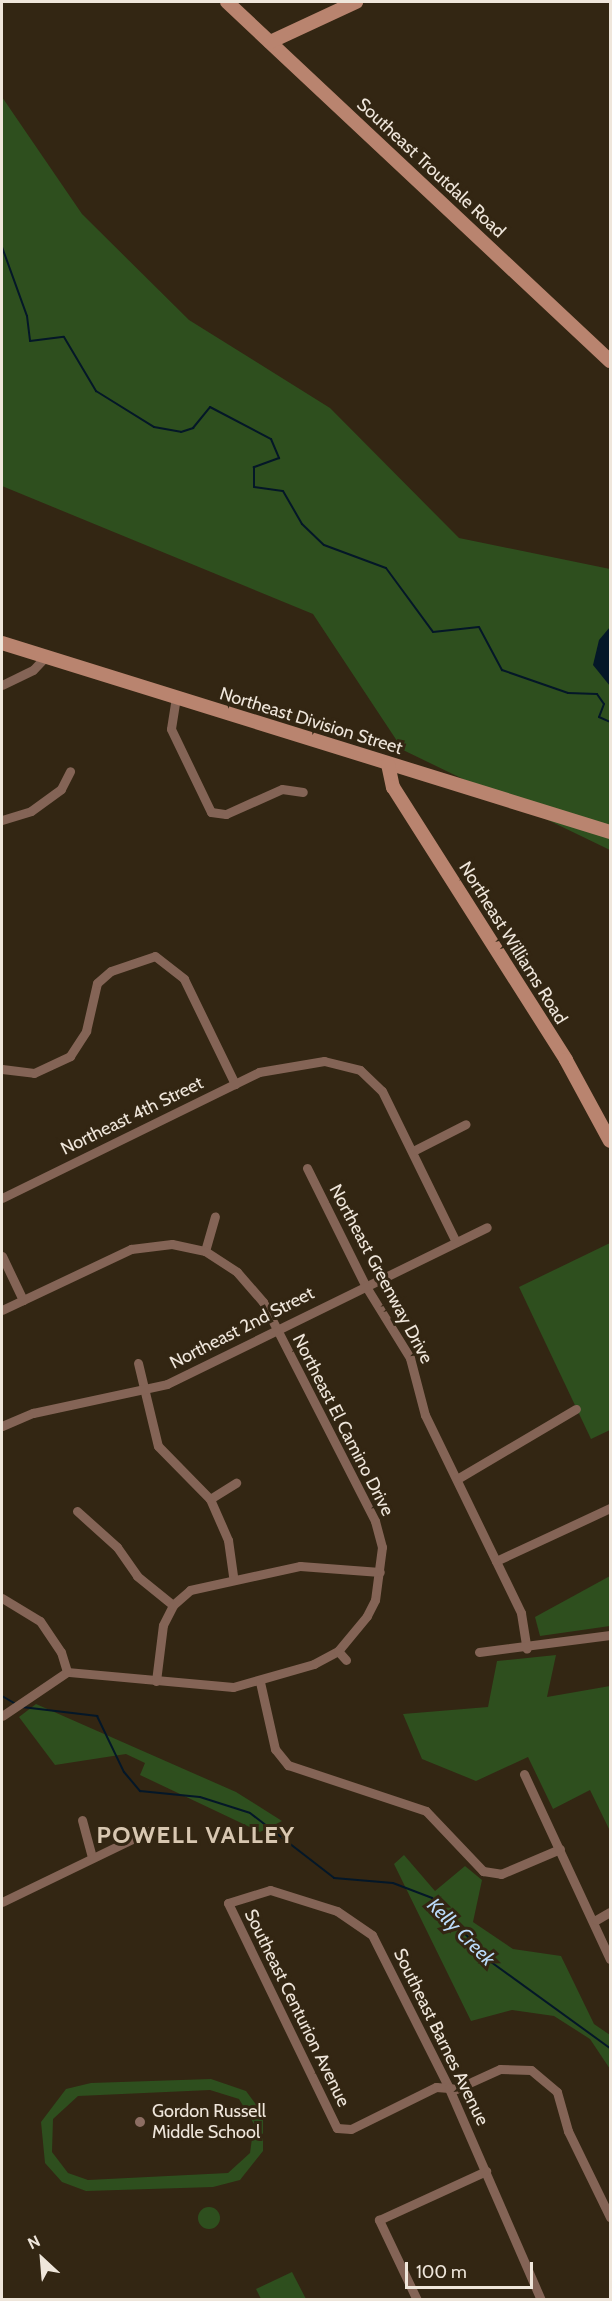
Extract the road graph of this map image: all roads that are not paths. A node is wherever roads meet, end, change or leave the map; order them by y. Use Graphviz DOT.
graph roads {
  1 [pos="227,2"];
  2 [pos="356,2"];
  3 [pos="270,42"];
  4 [pos="610,361"];
  5 [pos="2,643"];
  6 [pos="45,657"];
  7 [pos="2,685"];
  8 [pos="176,698"];
  9 [pos="388,764"];
  10 [pos="70,771"];
  11 [pos="303,792"];
  12 [pos="2,820"];
  13 [pos="610,832"];
  14 [pos="2,1069"];
  15 [pos="235,1084"];
  16 [pos="466,1124"];
  17 [pos="610,1141"];
  18 [pos="413,1150"];
  19 [pos="307,1168"];
  20 [pos="2,1198"];
  21 [pos="215,1216"];
  22 [pos="487,1227"];
  23 [pos="456,1242"];
  24 [pos="205,1251"];
  25 [pos="2,1256"];
  26 [pos="365,1285"];
  27 [pos="22,1300"];
  28 [pos="2,1310"];
  29 [pos="276,1329"];
  30 [pos="138,1363"];
  31 [pos="145,1392"];
  32 [pos="576,1409"];
  33 [pos="2,1426"];
  34 [pos="457,1479"];
  35 [pos="236,1483"];
  36 [pos="210,1499"];
  37 [pos="610,1508"];
  38 [pos="77,1511"];
  39 [pos="496,1561"];
  40 [pos="380,1572"];
  41 [pos="233,1577"];
  42 [pos="2,1598"];
  43 [pos="172,1605"];
  44 [pos="610,1635"];
  45 [pos="527,1649"];
  46 [pos="338,1651"];
  47 [pos="479,1652"];
  48 [pos="346,1660"];
  49 [pos="67,1672"];
  50 [pos="156,1682"];
  51 [pos="260,1682"];
  52 [pos="2,1716"];
  53 [pos="524,1774"];
  54 [pos="82,1820"];
  55 [pos="155,1828"];
  56 [pos="560,1849"];
  57 [pos="92,1858"];
  58 [pos="2,1902"];
  59 [pos="228,1903"];
  60 [pos="610,1912"];
  61 [pos="596,1920"];
  62 [pos="610,1959"];
  63 [pos="449,2088"];
  64 [pos="486,2171"];
  65 [pos="610,2217"];
  66 [pos="417,2300"];
  67 [pos="541,2300"];
  1 -- 3 [label="street, Southeast Troutdale Road"];
  2 -- 3 [label="street"];
  3 -- 4 [label="street, Southeast Troutdale Road"];
  5 -- 6 [label="street, Northeast Division Street"];
  6 -- 7 [label="street"];
  6 -- 8 [label="street, Northeast Division Street"];
  8 -- 9 [label="street, Northeast Division Street"];
  8 -- 11 [label="street"];
  9 -- 13 [label="street, Northeast Division Street"];
  9 -- 17 [label="street, Northeast Williams Road"];
  10 -- 12 [label="street"];
  14 -- 15 [label="street"];
  15 -- 18 [label="street, Northeast 4th Street"];
  15 -- 20 [label="street, Northeast 4th Street"];
  16 -- 18 [label="street"];
  18 -- 23 [label="street, Northeast 4th Street"];
  19 -- 26 [label="street, Northeast Greenway Drive"];
  21 -- 24 [label="street"];
  22 -- 23 [label="street, Northeast 2nd Street"];
  23 -- 26 [label="street, Northeast 2nd Street"];
  24 -- 27 [label="street"];
  24 -- 29 [label="street, Northeast El Camino Drive"];
  25 -- 27 [label="street"];
  26 -- 29 [label="street, Northeast 2nd Street"];
  26 -- 34 [label="street, Northeast Greenway Drive"];
  27 -- 28 [label="street"];
  29 -- 31 [label="street, Northeast 2nd Street"];
  29 -- 40 [label="street, Northeast El Camino Drive"];
  30 -- 31 [label="street"];
  31 -- 33 [label="street, Northeast 2nd Street"];
  31 -- 36 [label="street"];
  32 -- 34 [label="street"];
  34 -- 39 [label="street, Northeast Greenway Drive"];
  35 -- 36 [label="street"];
  36 -- 41 [label="street"];
  37 -- 39 [label="street"];
  38 -- 43 [label="street"];
  39 -- 45 [label="street, Northeast Greenway Drive"];
  40 -- 41 [label="street"];
  40 -- 46 [label="street"];
  41 -- 43 [label="street"];
  42 -- 49 [label="street"];
  43 -- 50 [label="street"];
  44 -- 45 [label="street"];
  45 -- 47 [label="street"];
  46 -- 48 [label="street"];
  46 -- 51 [label="street"];
  49 -- 50 [label="street"];
  49 -- 52 [label="street"];
  50 -- 51 [label="street"];
  51 -- 56 [label="street"];
  53 -- 56 [label="street"];
  54 -- 57 [label="street"];
  55 -- 57 [label="street"];
  56 -- 61 [label="street"];
  57 -- 58 [label="street"];
  59 -- 63 [label="street, Southeast Barnes Avenue"];
  59 -- 63 [label="street, Southeast Centurion Avenue"];
  60 -- 61 [label="street"];
  61 -- 62 [label="street"];
  63 -- 64 [label="street, Southeast Barnes Avenue"];
  63 -- 65 [label="street"];
  64 -- 66 [label="street"];
  64 -- 67 [label="street, Southeast Barnes Avenue"];
}
